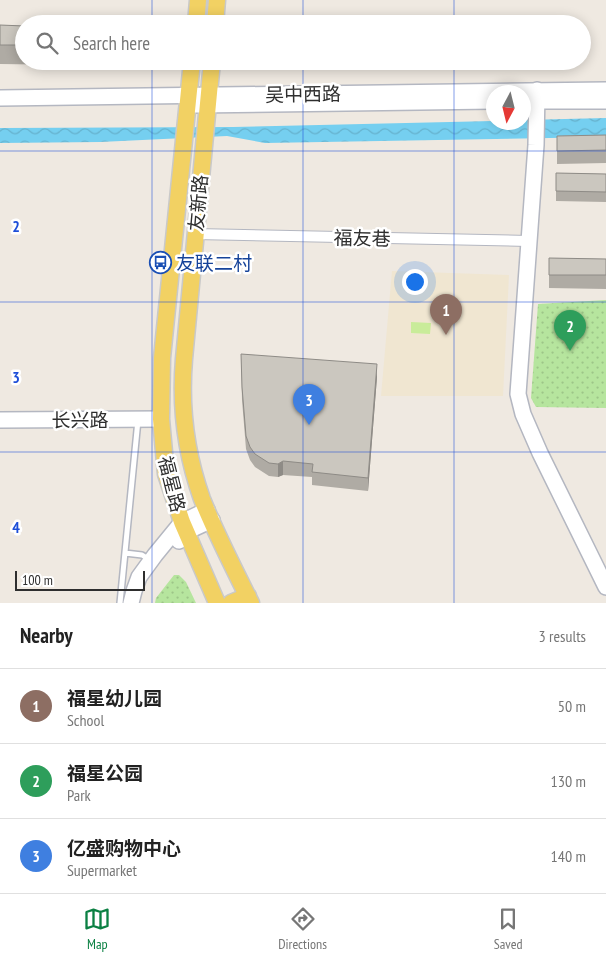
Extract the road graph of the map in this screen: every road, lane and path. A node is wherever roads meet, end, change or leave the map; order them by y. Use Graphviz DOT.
graph roads {
  1 [pos="198,0"];
  2 [pos="217,0"];
  3 [pos="197,15"];
  4 [pos="216,15"];
  5 [pos="191,70"];
  6 [pos="211,70"];
  7 [pos="606,90"];
  8 [pos="533,97"];
  9 [pos="0,98"];
  10 [pos="486,101"];
  11 [pos="606,101"];
  12 [pos="188,106"];
  13 [pos="0,107"];
  14 [pos="207,107"];
  15 [pos="195,234"];
  16 [pos="528,241"];
  17 [pos="162,358"];
  18 [pos="160,419"];
  19 [pos="0,420"];
  20 [pos="138,420"];
  21 [pos="192,465"];
  22 [pos="209,515"];
  23 [pos="184,527"];
  24 [pos="125,553"];
  25 [pos="150,561"];
  26 [pos="606,587"];
  27 [pos="249,600"];
  28 [pos="120,603"];
  29 [pos="131,603"];
  30 [pos="140,603"];
  31 [pos="217,603"];
  32 [pos="231,603"];
  1 -- 3 [label="main road"];
  2 -- 4 [label="main road"];
  5 -- 12 [label="main road, 友新路"];
  6 -- 14 [label="main road, 友新路"];
  7 -- 8 [label="main road, 吴中西路"];
  8 -- 11 [label="main road, 吴中西路"];
  8 -- 14 [label="main road, 吴中西路"];
  8 -- 16 [label="main road"];
  9 -- 12 [label="main road, 吴中西路"];
  10 -- 14 [label="main road, 吴中西路"];
  12 -- 13 [label="main road, 吴中西路"];
  12 -- 14 [label="main road, 吴中西路"];
  12 -- 17 [label="main road, 友新路"];
  14 -- 15 [label="main road, 友新路"];
  15 -- 16 [label="street, 福友巷"];
  15 -- 21 [label="main road, 友新路"];
  16 -- 26 [label="main road"];
  17 -- 18 [label="main road, 福星路"];
  18 -- 20 [label="main road, 长兴路"];
  18 -- 23 [label="main road, 福星路"];
  19 -- 20 [label="main road, 长兴路"];
  20 -- 24 [label="lane"];
  21 -- 22 [label="main road, 福星路"];
  22 -- 23 [label="main road"];
  22 -- 27 [label="main road, 福星路"];
  23 -- 25 [label="main road"];
  23 -- 30 [label="main road"];
  23 -- 31 [label="main road, 福星路"];
  24 -- 25 [label="lane"];
  24 -- 28 [label="lane"];
  25 -- 29 [label="main road"];
  27 -- 32 [label="main road"];
}
